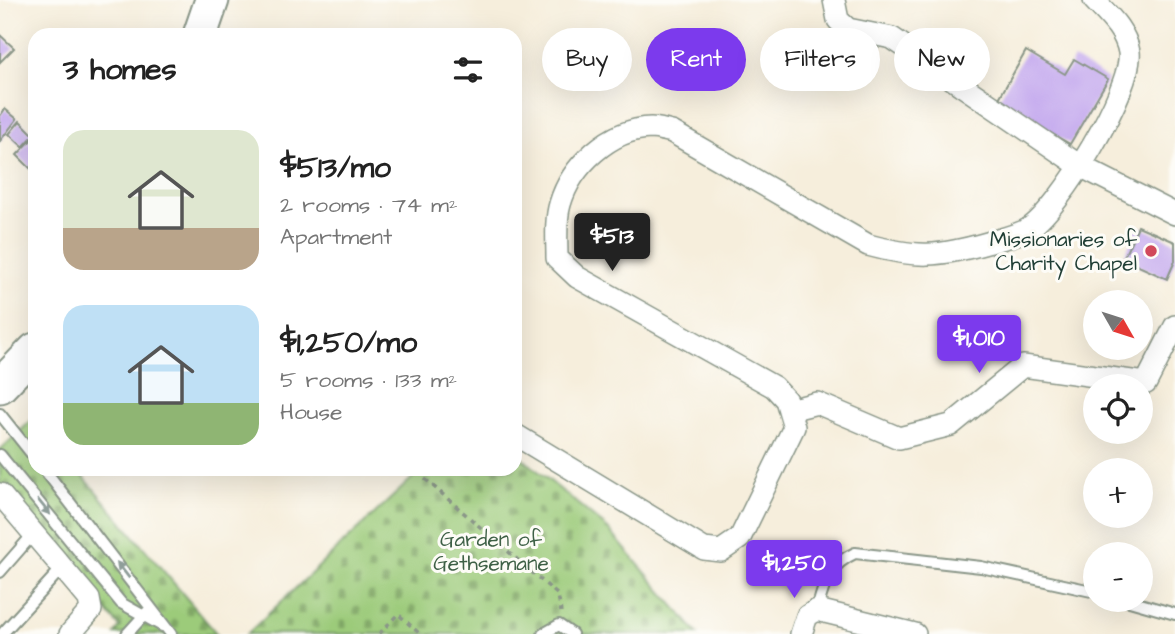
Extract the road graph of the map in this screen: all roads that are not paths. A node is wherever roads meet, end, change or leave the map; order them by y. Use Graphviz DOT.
graph roads {
  1 [pos="212,0"];
  2 [pos="834,0"];
  3 [pos="1094,0"];
  4 [pos="202,28"];
  5 [pos="1080,166"];
  6 [pos="1175,214"];
  7 [pos="1175,326"];
  8 [pos="28,357"];
  9 [pos="0,386"];
  10 [pos="789,410"];
  11 [pos="0,414"];
  12 [pos="522,439"];
  13 [pos="28,449"];
  14 [pos="0,455"];
  15 [pos="49,476"];
  16 [pos="2,500"];
  17 [pos="34,533"];
  18 [pos="63,567"];
  19 [pos="0,572"];
  20 [pos="1083,589"];
  21 [pos="1153,608"];
  22 [pos="817,610"];
  23 [pos="147,612"];
  24 [pos="1175,614"];
  25 [pos="2,634"];
  26 [pos="70,634"];
  27 [pos="127,634"];
  28 [pos="171,634"];
  29 [pos="543,634"];
  30 [pos="572,634"];
  31 [pos="801,634"];
  32 [pos="915,634"];
  1 -- 4 [label="main road"];
  2 -- 5 [label="street"];
  3 -- 5 [label="street"];
  5 -- 6 [label="street"];
  5 -- 10 [label="street"];
  7 -- 10 [label="street"];
  8 -- 9 [label="main road"];
  10 -- 12 [label="street"];
  11 -- 13 [label="lane"];
  14 -- 23 [label="lane, one-way"];
  23 -- 15 [label="lane, one-way"];
  16 -- 17 [label="street"];
  17 -- 18 [label="street"];
  17 -- 19 [label="lane"];
  18 -- 25 [label="lane"];
  18 -- 26 [label="street"];
  20 -- 22 [label="lane"];
  21 -- 24 [label="lane"];
  22 -- 31 [label="street"];
  22 -- 32 [label="street"];
  23 -- 27 [label="lane"];
  23 -- 28 [label="lane"];
  29 -- 30 [label="lane"];
}
